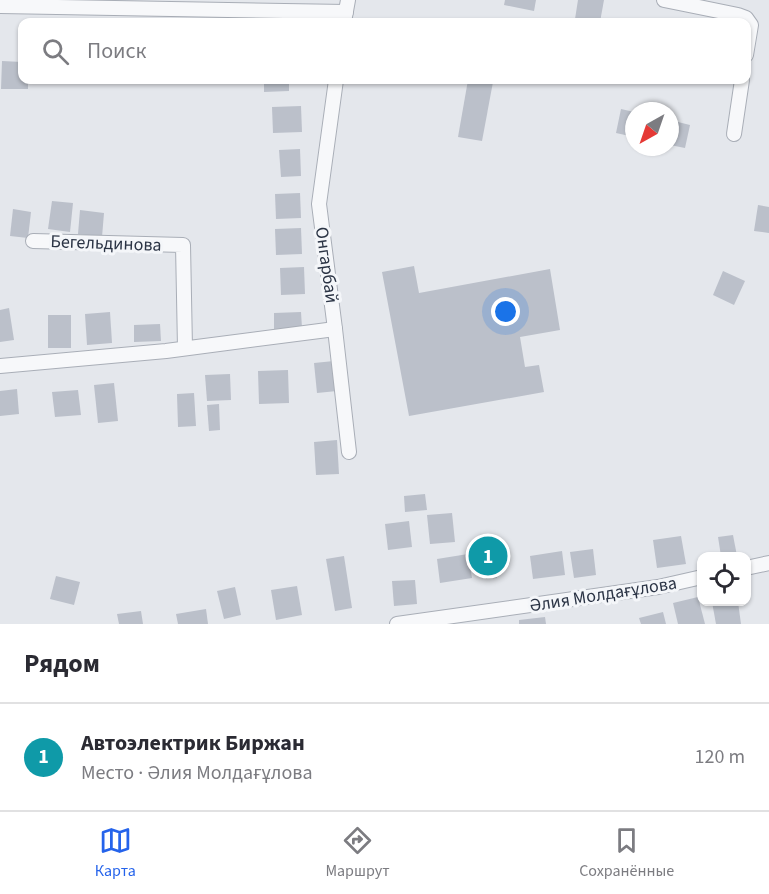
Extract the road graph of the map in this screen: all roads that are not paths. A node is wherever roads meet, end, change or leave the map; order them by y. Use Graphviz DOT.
graph roads {
  1 [pos="664,0"];
  2 [pos="0,6"];
  3 [pos="346,11"];
  4 [pos="746,18"];
  5 [pos="335,84"];
  6 [pos="741,84"];
  7 [pos="734,134"];
  8 [pos="33,241"];
  9 [pos="335,329"];
  10 [pos="185,348"];
  11 [pos="0,366"];
  12 [pos="349,452"];
  13 [pos="769,563"];
  14 [pos="751,567"];
  15 [pos="697,579"];
  16 [pos="397,624"];
  1 -- 4 [label="street"];
  2 -- 3 [label="street"];
  5 -- 9 [label="street, Онгарбай"];
  6 -- 7 [label="street"];
  8 -- 10 [label="street, Бегельдинова"];
  9 -- 10 [label="street"];
  9 -- 12 [label="street, Онгарбай"];
  10 -- 11 [label="street"];
  13 -- 14 [label="street"];
  15 -- 16 [label="street, Әлия Молдағұлова"];
}
